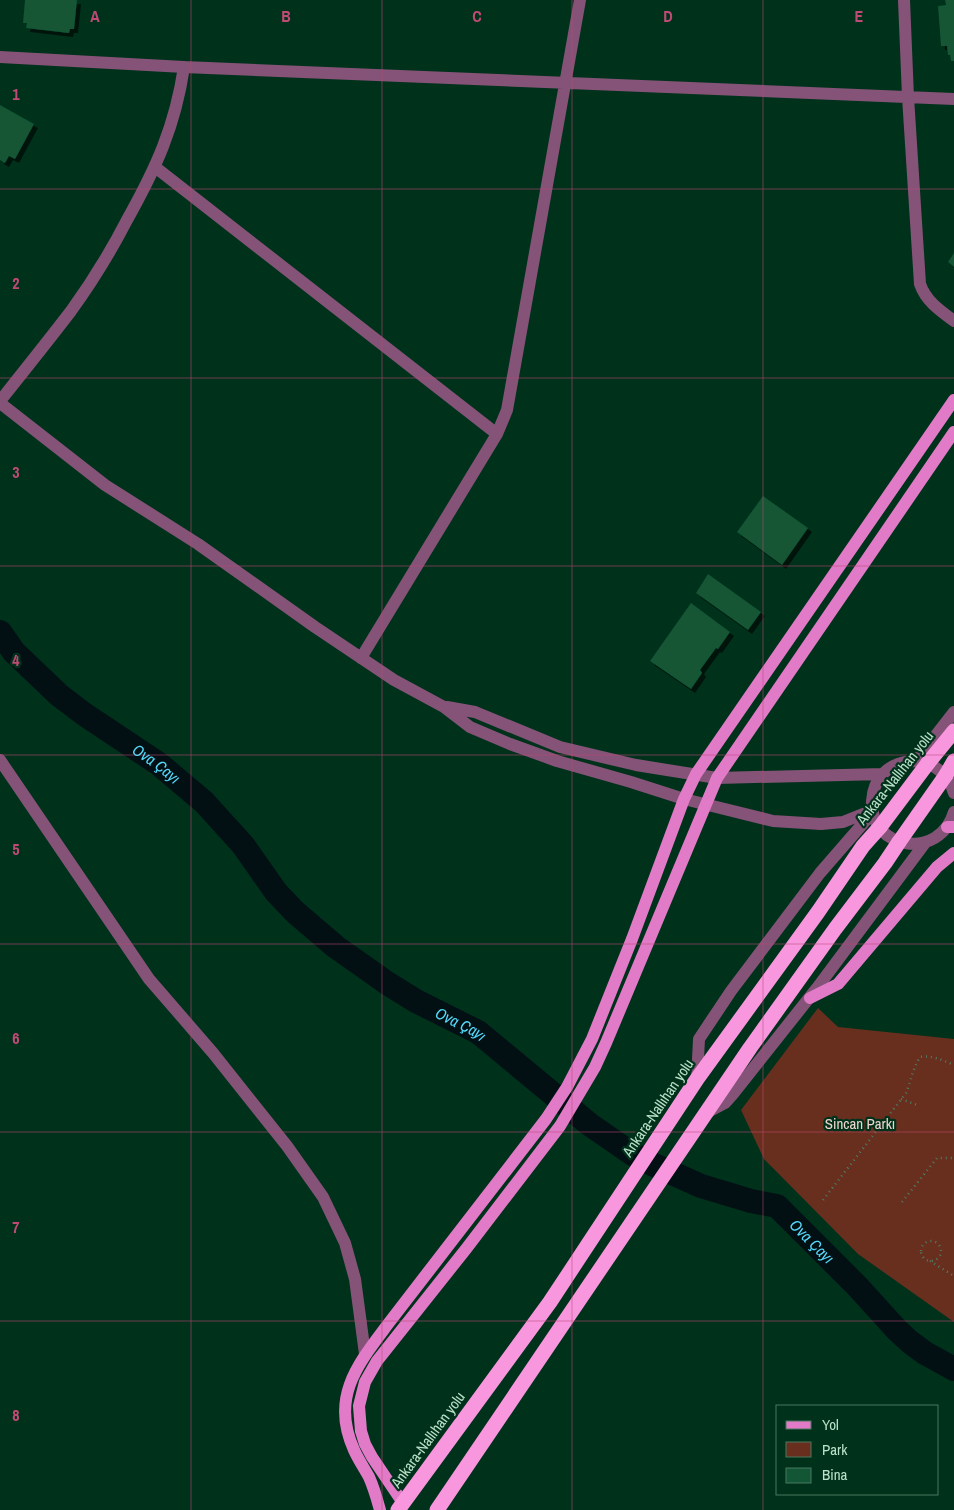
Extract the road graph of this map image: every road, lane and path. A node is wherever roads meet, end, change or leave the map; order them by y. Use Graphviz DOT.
graph roads {
  1 [pos="580,0"];
  2 [pos="904,0"];
  3 [pos="0,57"];
  4 [pos="184,67"];
  5 [pos="565,83"];
  6 [pos="908,97"];
  7 [pos="954,99"];
  8 [pos="155,168"];
  9 [pos="954,321"];
  10 [pos="954,400"];
  11 [pos="0,402"];
  12 [pos="954,432"];
  13 [pos="497,434"];
  14 [pos="361,658"];
  15 [pos="444,707"];
  16 [pos="954,712"];
  17 [pos="954,730"];
  18 [pos="0,760"];
  19 [pos="954,761"];
  20 [pos="922,762"];
  21 [pos="696,774"];
  22 [pos="883,774"];
  23 [pos="717,778"];
  24 [pos="952,786"];
  25 [pos="684,799"];
  26 [pos="706,805"];
  27 [pos="873,811"];
  28 [pos="954,812"];
  29 [pos="951,827"];
  30 [pos="925,843"];
  31 [pos="863,846"];
  32 [pos="954,852"];
  33 [pos="885,863"];
  34 [pos="810,998"];
  35 [pos="954,1065"];
  36 [pos="697,1079"];
  37 [pos="901,1099"];
  38 [pos="916,1105"];
  39 [pos="704,1116"];
  40 [pos="954,1158"];
  41 [pos="823,1200"];
  42 [pos="902,1202"];
  43 [pos="929,1261"];
  44 [pos="954,1276"];
  45 [pos="365,1354"];
  46 [pos="401,1507"];
  47 [pos="380,1510"];
  48 [pos="437,1510"];
  1 -- 5 [label="street"];
  2 -- 6 [label="street"];
  3 -- 4 [label="street"];
  4 -- 5 [label="street"];
  4 -- 8 [label="street"];
  5 -- 6 [label="street"];
  5 -- 13 [label="street"];
  6 -- 7 [label="street"];
  6 -- 9 [label="street"];
  8 -- 11 [label="street"];
  8 -- 13 [label="street"];
  10 -- 21 [label="main road"];
  11 -- 14 [label="street"];
  12 -- 23 [label="main road"];
  13 -- 14 [label="street"];
  14 -- 15 [label="street"];
  15 -- 21 [label="street"];
  15 -- 25 [label="street"];
  16 -- 20 [label="street"];
  17 -- 20 [label="highway, Ankara-Nallıhan yolu"];
  18 -- 45 [label="street"];
  19 -- 24 [label="highway"];
  20 -- 22 [label="street"];
  20 -- 24 [label="street"];
  20 -- 31 [label="highway, Ankara-Nallıhan yolu, bridge"];
  21 -- 23 [label="street"];
  21 -- 25 [label="main road"];
  22 -- 23 [label="street"];
  22 -- 27 [label="street"];
  23 -- 26 [label="main road"];
  24 -- 33 [label="highway, bridge"];
  25 -- 26 [label="street"];
  25 -- 45 [label="main road"];
  26 -- 27 [label="street"];
  26 -- 46 [label="main road"];
  27 -- 30 [label="street"];
  27 -- 36 [label="street"];
  28 -- 29 [label="street"];
  29 -- 30 [label="street"];
  30 -- 34 [label="street"];
  31 -- 33 [label="highway"];
  31 -- 36 [label="highway, Ankara-Nallıhan yolu"];
  32 -- 34 [label="main road"];
  33 -- 39 [label="highway"];
  34 -- 39 [label="street"];
  35 -- 37 [label="path"];
  36 -- 46 [label="highway, Ankara-Nallıhan yolu"];
  37 -- 38 [label="path"];
  37 -- 41 [label="path"];
  39 -- 48 [label="highway"];
  40 -- 42 [label="path"];
  43 -- 43 [label="path"];
  43 -- 44 [label="path"];
  45 -- 47 [label="main road"];
}
